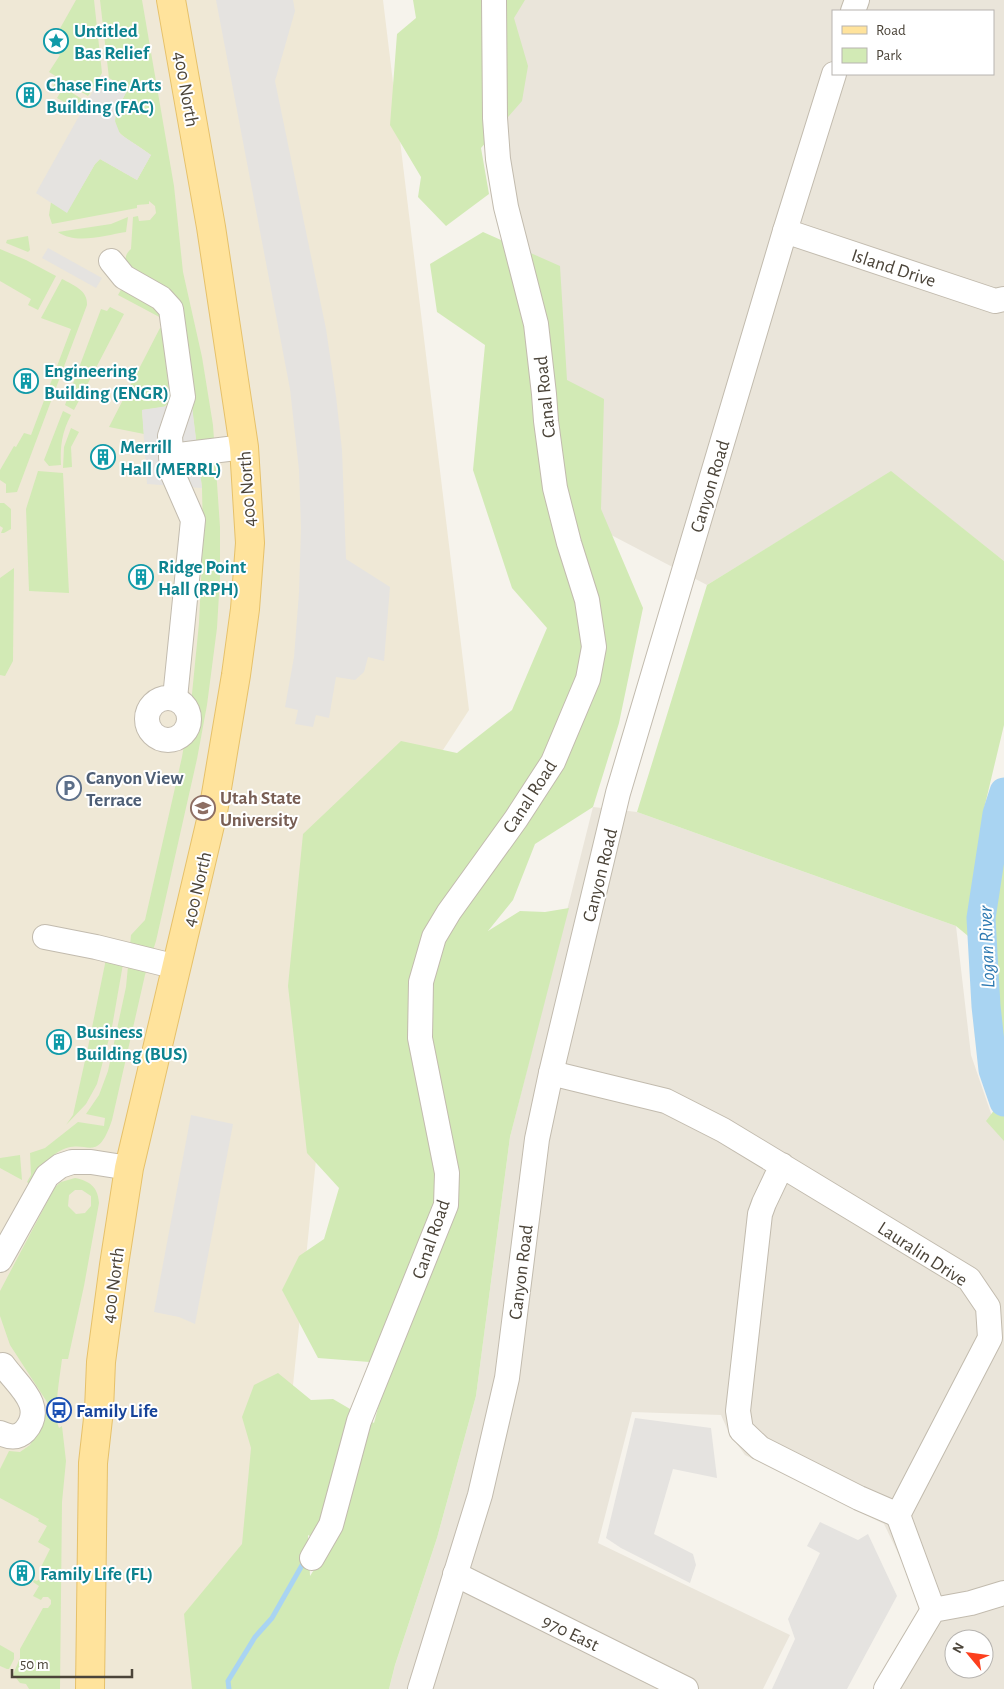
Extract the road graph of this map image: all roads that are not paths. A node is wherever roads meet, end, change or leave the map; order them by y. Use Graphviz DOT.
graph roads {
  1 [pos="171,0"];
  2 [pos="494,0"];
  3 [pos="834,75"];
  4 [pos="785,231"];
  5 [pos="111,261"];
  6 [pos="1004,299"];
  7 [pos="244,447"];
  8 [pos="171,456"];
  9 [pos="175,698"];
  10 [pos="45,937"];
  11 [pos="177,968"];
  12 [pos="551,1073"];
  13 [pos="782,1166"];
  14 [pos="129,1168"];
  15 [pos="0,1260"];
  16 [pos="2,1359"];
  17 [pos="0,1390"];
  18 [pos="0,1433"];
  19 [pos="898,1515"];
  20 [pos="312,1558"];
  21 [pos="455,1574"];
  22 [pos="1004,1593"];
  23 [pos="933,1610"];
  24 [pos="90,1689"];
  25 [pos="420,1689"];
  26 [pos="686,1689"];
  27 [pos="886,1689"];
  1 -- 7 [label="main road, 400 North"];
  2 -- 20 [label="street, Canal Road"];
  3 -- 4 [label="street, Canyon Road"];
  4 -- 6 [label="street, Island Drive"];
  4 -- 12 [label="street, Canyon Road"];
  5 -- 8 [label="street"];
  7 -- 8 [label="street"];
  7 -- 11 [label="main road, 400 North"];
  8 -- 9 [label="street"];
  10 -- 11 [label="street"];
  11 -- 14 [label="main road, 400 North"];
  12 -- 13 [label="street, Lauralin Drive"];
  12 -- 21 [label="street, Canyon Road"];
  13 -- 19 [label="street"];
  13 -- 19 [label="street, Lauralin Drive"];
  14 -- 15 [label="street"];
  14 -- 24 [label="main road, 400 North"];
  16 -- 17 [label="street"];
  16 -- 18 [label="street"];
  19 -- 23 [label="street"];
  21 -- 25 [label="street, Canyon Road"];
  21 -- 26 [label="street, 970 East"];
  22 -- 23 [label="street"];
  23 -- 27 [label="street"];
}
